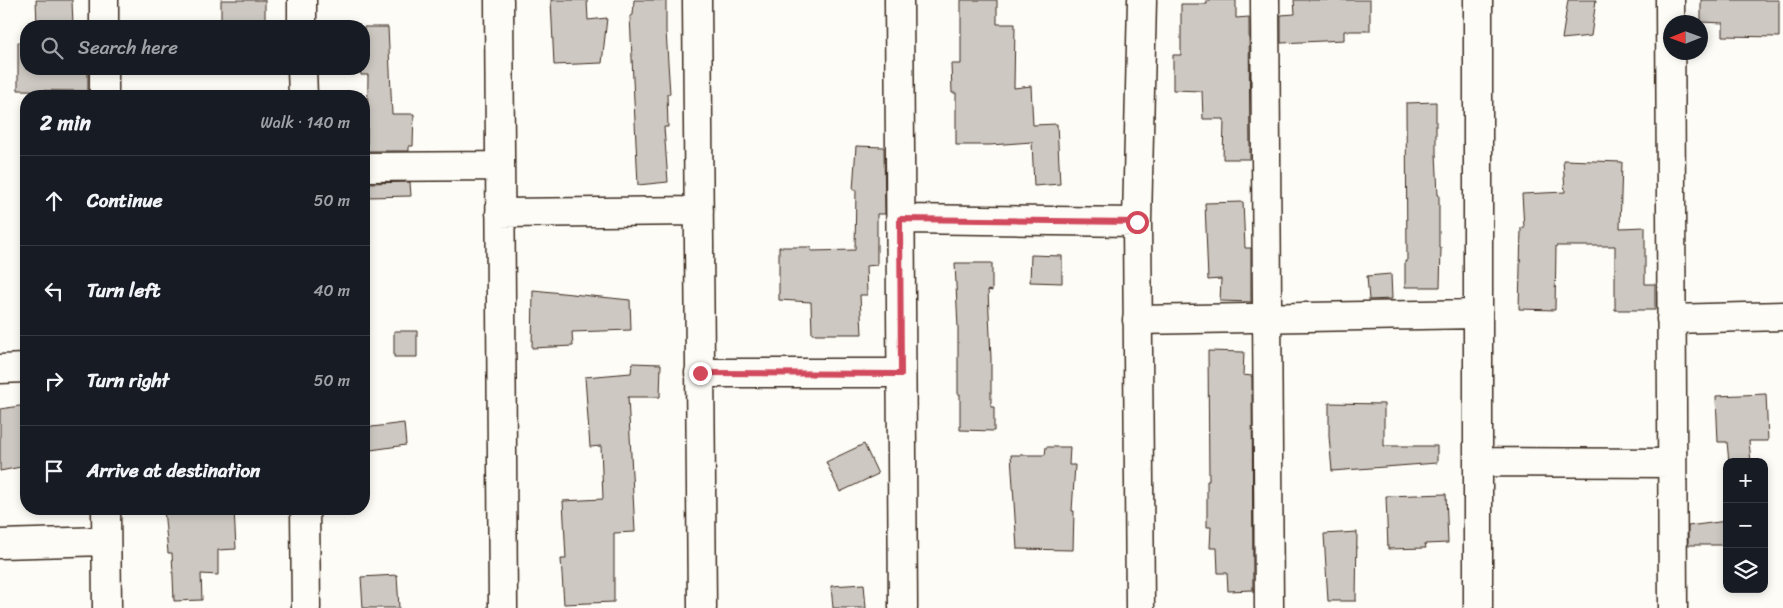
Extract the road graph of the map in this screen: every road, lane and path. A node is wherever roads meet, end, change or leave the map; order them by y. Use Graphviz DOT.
graph roads {
  1 [pos="104,0"];
  2 [pos="302,0"];
  3 [pos="499,0"];
  4 [pos="697,0"];
  5 [pos="899,0"];
  6 [pos="1142,0"];
  7 [pos="1265,0"];
  8 [pos="1478,0"];
  9 [pos="1670,0"];
  10 [pos="104,20"];
  11 [pos="302,20"];
  12 [pos="104,75"];
  13 [pos="302,75"];
  14 [pos="104,90"];
  15 [pos="303,90"];
  16 [pos="500,166"];
  17 [pos="370,167"];
  18 [pos="698,211"];
  19 [pos="500,213"];
  20 [pos="900,219"];
  21 [pos="1137,222"];
  22 [pos="1478,314"];
  23 [pos="1783,316"];
  24 [pos="1267,318"];
  25 [pos="1672,319"];
  26 [pos="1137,320"];
  27 [pos="20,368"];
  28 [pos="0,369"];
  29 [pos="700,373"];
  30 [pos="901,374"];
  31 [pos="1478,462"];
  32 [pos="1672,463"];
  33 [pos="106,515"];
  34 [pos="305,515"];
  35 [pos="106,541"];
  36 [pos="0,544"];
  37 [pos="107,608"];
  38 [pos="306,608"];
  39 [pos="503,608"];
  40 [pos="702,608"];
  41 [pos="903,608"];
  42 [pos="1140,608"];
  43 [pos="1269,608"];
  44 [pos="1478,608"];
  45 [pos="1673,608"];
  1 -- 10 [label="street"];
  2 -- 11 [label="street"];
  3 -- 16 [label="street"];
  4 -- 18 [label="street"];
  5 -- 20 [label="street"];
  6 -- 21 [label="street"];
  7 -- 24 [label="street"];
  8 -- 22 [label="street"];
  9 -- 25 [label="street"];
  12 -- 14 [label="street"];
  13 -- 15 [label="street"];
  16 -- 17 [label="street"];
  16 -- 19 [label="street"];
  18 -- 19 [label="street"];
  18 -- 29 [label="street"];
  19 -- 39 [label="street"];
  20 -- 21 [label="street"];
  20 -- 30 [label="street"];
  21 -- 26 [label="street"];
  22 -- 24 [label="street"];
  22 -- 31 [label="street"];
  23 -- 25 [label="street"];
  24 -- 26 [label="street"];
  24 -- 43 [label="street"];
  25 -- 32 [label="street"];
  26 -- 42 [label="street"];
  27 -- 28 [label="street"];
  29 -- 30 [label="street"];
  29 -- 40 [label="street"];
  30 -- 41 [label="street"];
  31 -- 32 [label="street"];
  31 -- 44 [label="street"];
  32 -- 45 [label="street"];
  33 -- 35 [label="street"];
  34 -- 38 [label="street"];
  35 -- 36 [label="street"];
  35 -- 37 [label="street"];
}
